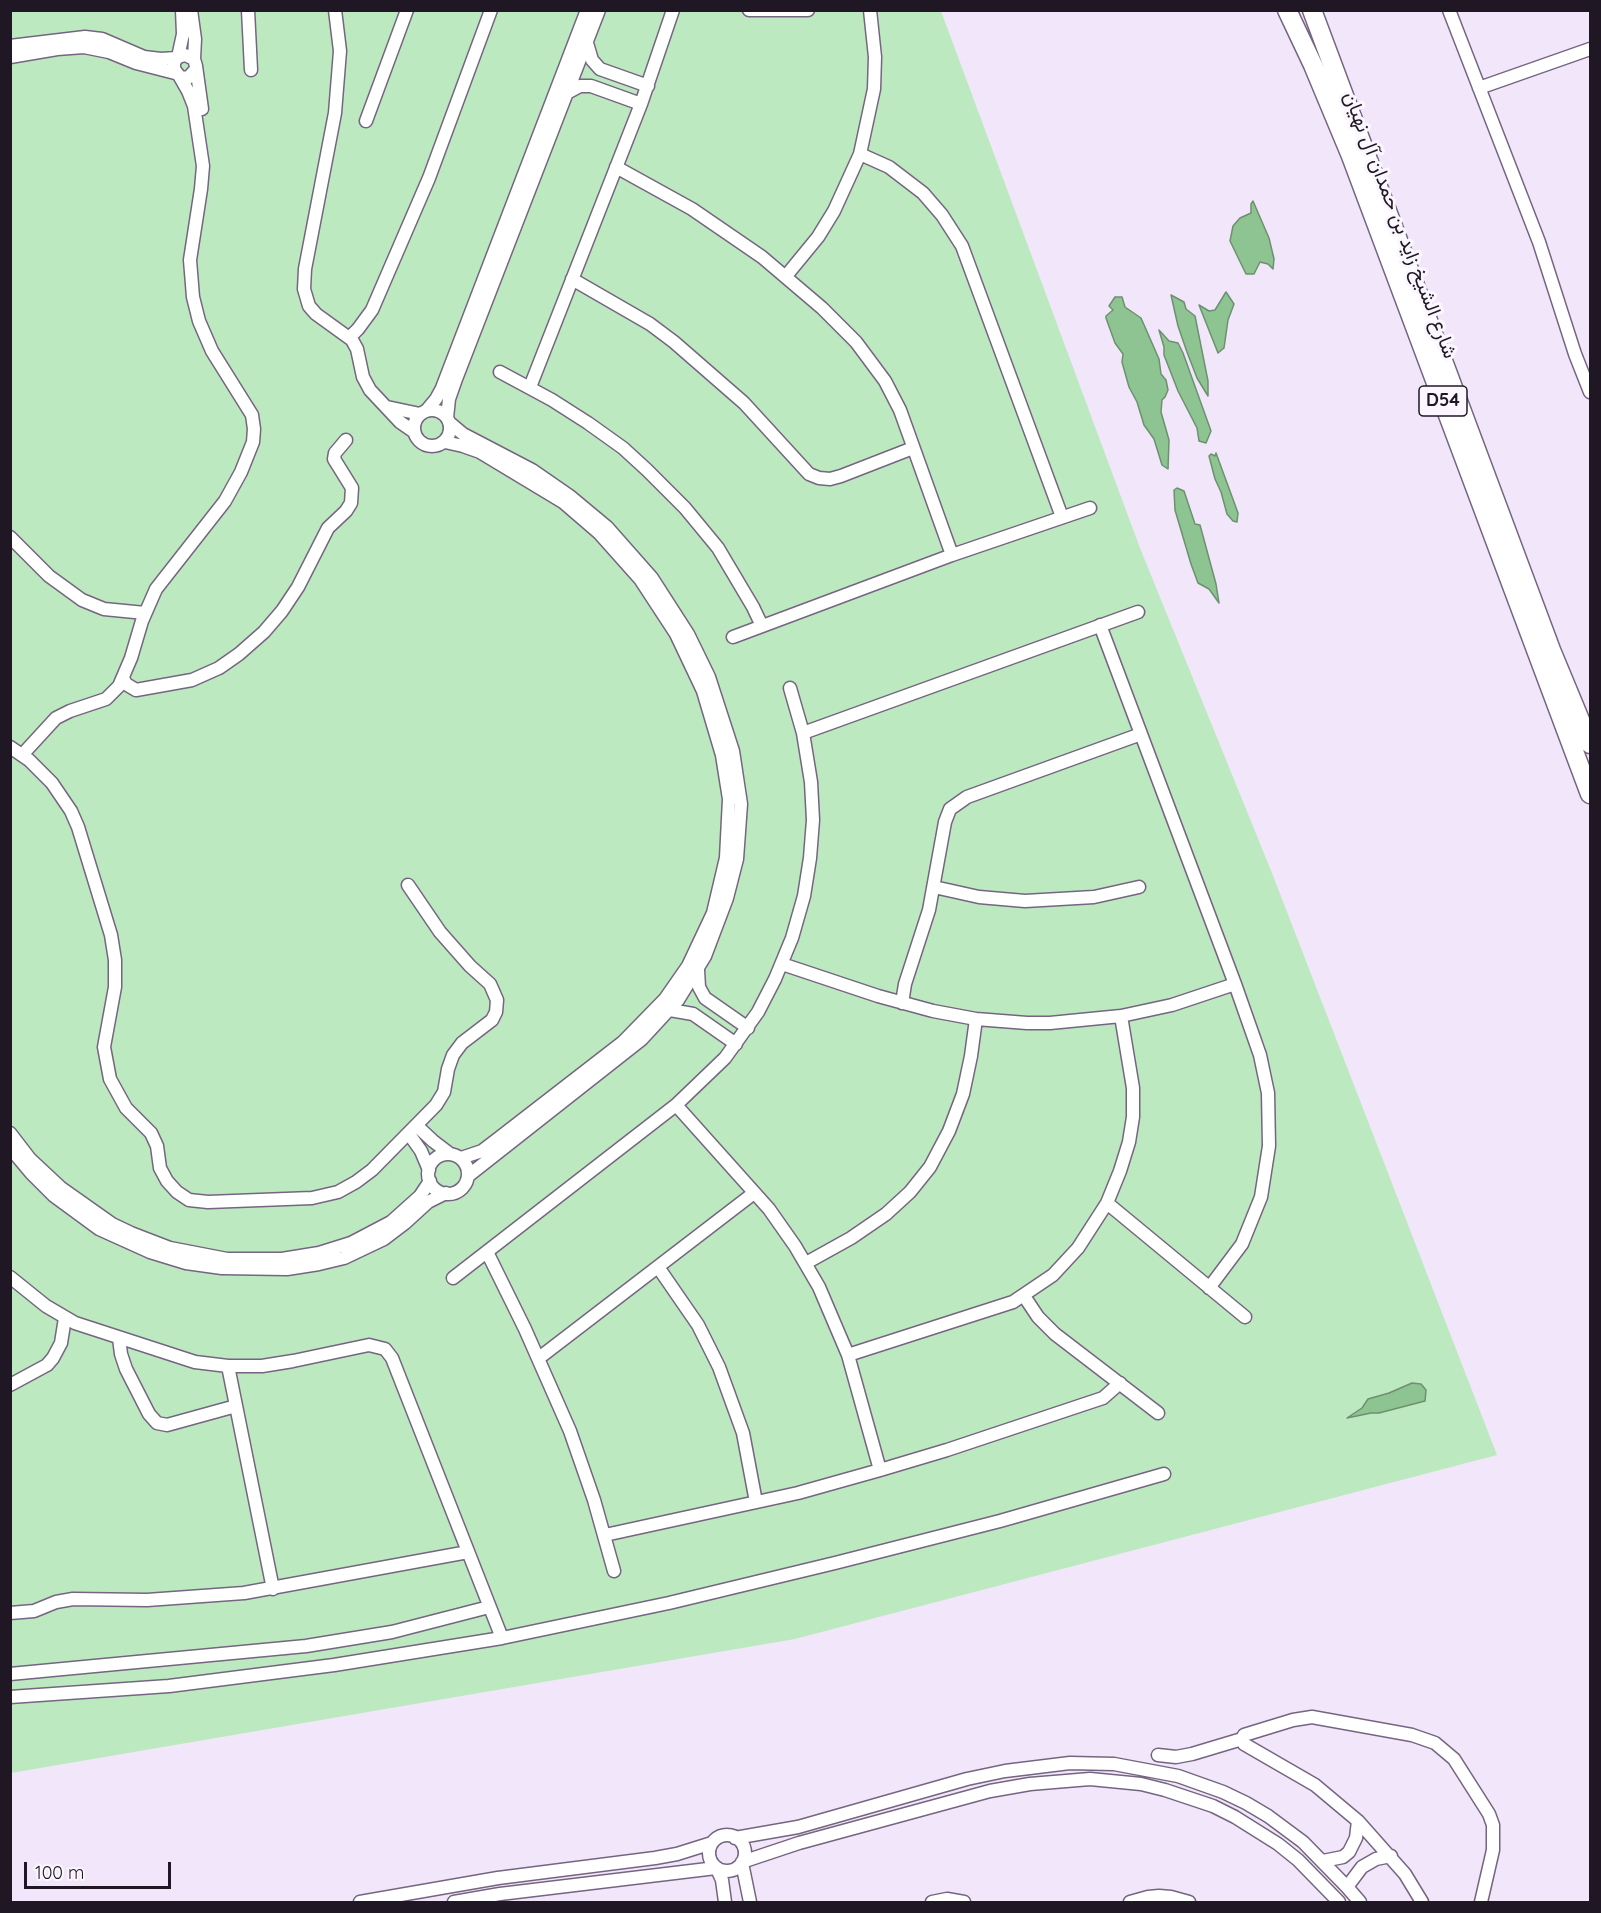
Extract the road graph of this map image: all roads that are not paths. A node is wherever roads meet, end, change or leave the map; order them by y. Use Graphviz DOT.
graph roads {
  1 [pos="182,10"];
  2 [pos="191,10"];
  3 [pos="248,10"];
  4 [pos="335,10"];
  5 [pos="407,10"];
  6 [pos="491,10"];
  7 [pos="587,10"];
  8 [pos="599,10"];
  9 [pos="673,10"];
  10 [pos="749,10"];
  11 [pos="807,10"];
  12 [pos="870,10"];
  13 [pos="1287,10"];
  14 [pos="1312,10"];
  15 [pos="1449,10"];
  16 [pos="586,42"];
  17 [pos="10,46"];
  18 [pos="1590,49"];
  19 [pos="10,57"];
  20 [pos="177,58"];
  21 [pos="195,64"];
  22 [pos="251,70"];
  23 [pos="178,75"];
  24 [pos="648,86"];
  25 [pos="1479,88"];
  26 [pos="567,93"];
  27 [pos="641,104"];
  28 [pos="366,121"];
  29 [pos="860,154"];
  30 [pos="616,167"];
  31 [pos="786,276"];
  32 [pos="572,279"];
  33 [pos="350,337"];
  34 [pos="500,372"];
  35 [pos="530,387"];
  36 [pos="1590,392"];
  37 [pos="387,407"];
  38 [pos="423,412"];
  39 [pos="448,421"];
  40 [pos="413,431"];
  41 [pos="346,440"];
  42 [pos="445,442"];
  43 [pos="913,448"];
  44 [pos="1090,508"];
  45 [pos="1062,517"];
  46 [pos="10,537"];
  47 [pos="952,555"];
  48 [pos="148,608"];
  49 [pos="1138,612"];
  50 [pos="1100,625"];
  51 [pos="762,626"];
  52 [pos="733,637"];
  53 [pos="123,678"];
  54 [pos="790,688"];
  55 [pos="803,734"];
  56 [pos="1141,734"];
  57 [pos="1590,744"];
  58 [pos="10,747"];
  59 [pos="22,755"];
  60 [pos="1590,794"];
  61 [pos="408,885"];
  62 [pos="934,887"];
  63 [pos="1139,887"];
  64 [pos="782,964"];
  65 [pos="698,969"];
  66 [pos="1234,984"];
  67 [pos="902,1003"];
  68 [pos="670,1010"];
  69 [pos="721,1011"];
  70 [pos="1121,1016"];
  71 [pos="976,1019"];
  72 [pos="711,1026"];
  73 [pos="748,1028"];
  74 [pos="736,1044"];
  75 [pos="676,1105"];
  76 [pos="413,1130"];
  77 [pos="10,1134"];
  78 [pos="10,1148"];
  79 [pos="455,1156"];
  80 [pos="429,1176"];
  81 [pos="468,1176"];
  82 [pos="754,1193"];
  83 [pos="446,1194"];
  84 [pos="1107,1203"];
  85 [pos="487,1252"];
  86 [pos="806,1263"];
  87 [pos="658,1267"];
  88 [pos="11,1277"];
  89 [pos="453,1278"];
  90 [pos="1209,1288"];
  91 [pos="1024,1296"];
  92 [pos="1245,1317"];
  93 [pos="65,1318"];
  94 [pos="119,1338"];
  95 [pos="848,1355"];
  96 [pos="539,1358"];
  97 [pos="228,1366"];
  98 [pos="1120,1383"];
  99 [pos="10,1384"];
  100 [pos="236,1406"];
  101 [pos="1158,1413"];
  102 [pos="880,1470"];
  103 [pos="1164,1474"];
  104 [pos="756,1502"];
  105 [pos="605,1535"];
  106 [pos="468,1552"];
  107 [pos="614,1571"];
  108 [pos="273,1589"];
  109 [pos="489,1606"];
  110 [pos="10,1614"];
  111 [pos="502,1638"];
  112 [pos="10,1674"];
  113 [pos="10,1697"];
  114 [pos="1269,1728"];
  115 [pos="1242,1739"];
  116 [pos="1158,1755"];
  117 [pos="1266,1756"];
  118 [pos="1358,1821"];
  119 [pos="735,1838"];
  120 [pos="712,1843"];
  121 [pos="1391,1856"];
  122 [pos="1323,1861"];
  123 [pos="742,1863"];
  124 [pos="716,1868"];
  125 [pos="723,1885"];
  126 [pos="1347,1887"];
  127 [pos="360,1902"];
  128 [pos="454,1902"];
  129 [pos="725,1902"];
  130 [pos="730,1902"];
  131 [pos="750,1902"];
  132 [pos="932,1902"];
  133 [pos="964,1902"];
  134 [pos="1130,1902"];
  135 [pos="1189,1902"];
  136 [pos="1338,1902"];
  137 [pos="1360,1902"];
  138 [pos="1422,1902"];
  139 [pos="1481,1902"];
  1 -- 20 [label="street"];
  2 -- 21 [label="street"];
  3 -- 22 [label="street"];
  4 -- 33 [label="street"];
  5 -- 28 [label="street"];
  6 -- 33 [label="street"];
  7 -- 38 [label="street"];
  8 -- 16 [label="street"];
  9 -- 24 [label="street"];
  10 -- 11 [label="street"];
  12 -- 29 [label="street"];
  13 -- 60 [label="highway, شارع الشيخ زايد بن حمدان آل نهيان / D54"];
  14 -- 57 [label="highway, شارع الشيخ زايد بن حمدان آل نهيان / D54"];
  15 -- 25 [label="street"];
  16 -- 24 [label="street"];
  16 -- 26 [label="street"];
  17 -- 20 [label="street"];
  18 -- 25 [label="street"];
  19 -- 23 [label="street"];
  20 -- 21 [label="street"];
  20 -- 23 [label="street"];
  21 -- 23 [label="street"];
  21 -- 48 [label="street"];
  23 -- 48 [label="street"];
  24 -- 27 [label="street"];
  25 -- 36 [label="street"];
  26 -- 27 [label="street"];
  26 -- 39 [label="street"];
  27 -- 30 [label="street"];
  29 -- 31 [label="street"];
  29 -- 45 [label="street"];
  30 -- 31 [label="street"];
  30 -- 32 [label="street"];
  31 -- 43 [label="street"];
  32 -- 35 [label="street"];
  32 -- 43 [label="street"];
  33 -- 37 [label="street"];
  34 -- 35 [label="street"];
  35 -- 51 [label="street"];
  37 -- 38 [label="street"];
  37 -- 40 [label="street"];
  38 -- 39 [label="street"];
  38 -- 40 [label="street"];
  39 -- 42 [label="street"];
  39 -- 65 [label="street"];
  40 -- 42 [label="street"];
  41 -- 53 [label="street"];
  42 -- 79 [label="street"];
  43 -- 47 [label="street"];
  44 -- 45 [label="street"];
  45 -- 47 [label="street"];
  46 -- 48 [label="street"];
  47 -- 51 [label="street"];
  48 -- 53 [label="street"];
  49 -- 50 [label="street"];
  50 -- 55 [label="street"];
  50 -- 56 [label="street"];
  51 -- 52 [label="street"];
  53 -- 59 [label="street"];
  54 -- 55 [label="street"];
  55 -- 64 [label="street"];
  56 -- 62 [label="street"];
  56 -- 66 [label="street"];
  58 -- 59 [label="street"];
  59 -- 76 [label="street"];
  61 -- 76 [label="street"];
  62 -- 63 [label="street"];
  62 -- 67 [label="street"];
  64 -- 67 [label="street"];
  64 -- 73 [label="street"];
  65 -- 68 [label="street"];
  65 -- 69 [label="street"];
  66 -- 70 [label="street"];
  66 -- 90 [label="street"];
  67 -- 71 [label="street"];
  68 -- 72 [label="street"];
  68 -- 81 [label="street"];
  69 -- 72 [label="street"];
  69 -- 73 [label="street"];
  70 -- 71 [label="street"];
  70 -- 84 [label="street"];
  71 -- 86 [label="street"];
  72 -- 74 [label="street"];
  73 -- 74 [label="street"];
  74 -- 75 [label="street"];
  75 -- 82 [label="street"];
  75 -- 85 [label="street"];
  76 -- 79 [label="street"];
  76 -- 80 [label="street"];
  77 -- 80 [label="street"];
  78 -- 83 [label="street"];
  79 -- 80 [label="street"];
  79 -- 81 [label="street"];
  80 -- 83 [label="street"];
  81 -- 83 [label="street"];
  82 -- 86 [label="street"];
  82 -- 87 [label="street"];
  84 -- 90 [label="street"];
  84 -- 91 [label="street"];
  85 -- 89 [label="street"];
  85 -- 96 [label="street"];
  86 -- 95 [label="street"];
  87 -- 96 [label="street"];
  87 -- 104 [label="street"];
  88 -- 93 [label="street"];
  90 -- 92 [label="street"];
  91 -- 95 [label="street"];
  91 -- 98 [label="street"];
  93 -- 94 [label="street"];
  93 -- 99 [label="street"];
  94 -- 97 [label="street"];
  94 -- 100 [label="street"];
  95 -- 102 [label="street"];
  96 -- 105 [label="street"];
  97 -- 100 [label="street"];
  97 -- 106 [label="street"];
  98 -- 101 [label="street"];
  98 -- 102 [label="street"];
  100 -- 108 [label="street"];
  102 -- 104 [label="street"];
  103 -- 111 [label="street"];
  104 -- 105 [label="street"];
  105 -- 107 [label="street"];
  106 -- 108 [label="street"];
  106 -- 109 [label="street"];
  108 -- 110 [label="street"];
  109 -- 111 [label="street"];
  109 -- 112 [label="street"];
  111 -- 113 [label="street"];
  114 -- 115 [label="street"];
  114 -- 117 [label="street"];
  114 -- 139 [label="street"];
  115 -- 116 [label="street"];
  115 -- 117 [label="street"];
  117 -- 118 [label="street"];
  118 -- 121 [label="street"];
  118 -- 122 [label="street"];
  119 -- 120 [label="street"];
  119 -- 122 [label="street"];
  119 -- 123 [label="street"];
  120 -- 124 [label="street"];
  120 -- 127 [label="street"];
  121 -- 126 [label="street"];
  121 -- 138 [label="street"];
  122 -- 126 [label="street"];
  123 -- 124 [label="street"];
  123 -- 131 [label="street"];
  123 -- 136 [label="street"];
  124 -- 125 [label="street"];
  124 -- 128 [label="street"];
  125 -- 129 [label="street"];
  125 -- 130 [label="street"];
  126 -- 137 [label="street"];
  132 -- 133 [label="street"];
  134 -- 135 [label="street"];
}
